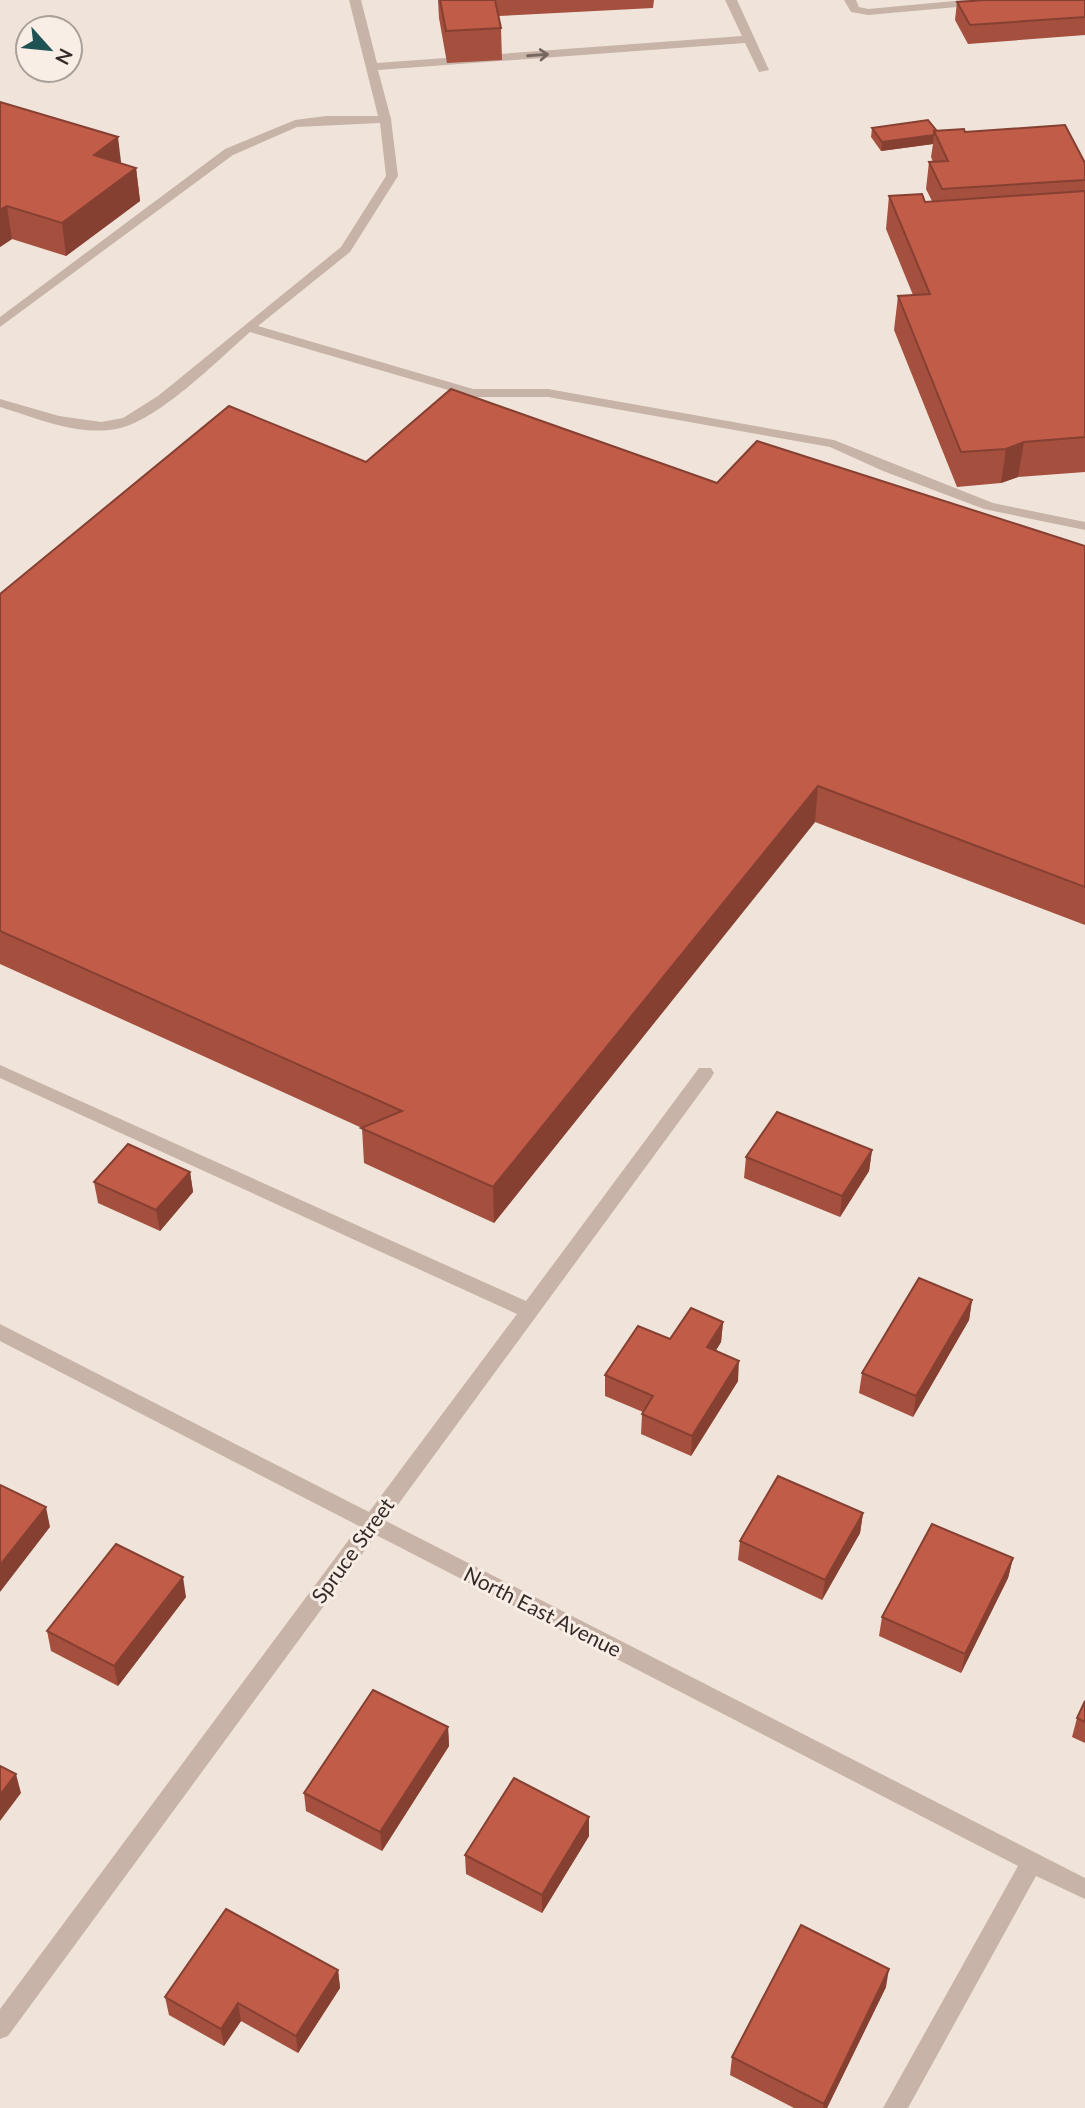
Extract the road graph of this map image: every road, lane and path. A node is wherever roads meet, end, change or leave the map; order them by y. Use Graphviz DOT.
graph roads {
  1 [pos="355,0"];
  2 [pos="731,0"];
  3 [pos="850,0"];
  4 [pos="1002,0"];
  5 [pos="926,3"];
  6 [pos="749,39"];
  7 [pos="372,67"];
  8 [pos="763,70"];
  9 [pos="385,119"];
  10 [pos="0,323"];
  11 [pos="248,327"];
  12 [pos="2,406"];
  13 [pos="1085,526"];
  14 [pos="0,1071"];
  15 [pos="705,1073"];
  16 [pos="529,1311"];
  17 [pos="0,1332"];
  18 [pos="372,1523"];
  19 [pos="1032,1862"];
  20 [pos="1085,1889"];
  21 [pos="0,2028"];
  22 [pos="895,2108"];
  1 -- 7 [label="street"];
  2 -- 6 [label="street"];
  3 -- 5 [label="street"];
  4 -- 5 [label="street"];
  7 -- 6 [label="street, one-way"];
  6 -- 8 [label="street"];
  7 -- 9 [label="street"];
  9 -- 10 [label="street"];
  9 -- 11 [label="street"];
  11 -- 12 [label="street"];
  11 -- 13 [label="street"];
  14 -- 16 [label="street"];
  15 -- 16 [label="street, Spruce Street"];
  16 -- 18 [label="street, Spruce Street"];
  17 -- 18 [label="street, North East Avenue"];
  18 -- 19 [label="street, North East Avenue"];
  18 -- 21 [label="street, Spruce Street"];
  19 -- 20 [label="street, North East Avenue"];
  19 -- 22 [label="street"];
}
